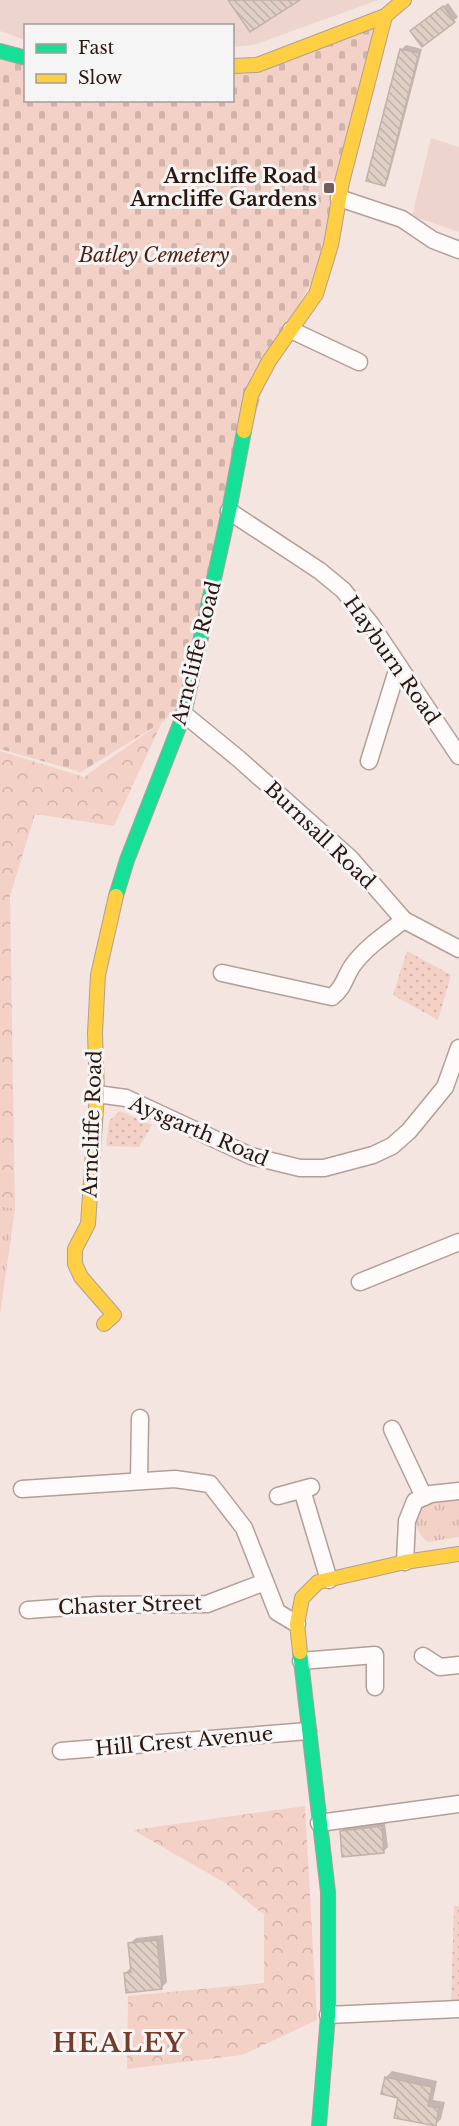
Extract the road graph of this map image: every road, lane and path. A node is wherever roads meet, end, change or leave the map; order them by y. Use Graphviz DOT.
graph roads {
  1 [pos="404,0"];
  2 [pos="385,16"];
  3 [pos="0,51"];
  4 [pos="24,57"];
  5 [pos="234,66"];
  6 [pos="339,198"];
  7 [pos="459,250"];
  8 [pos="291,330"];
  9 [pos="359,362"];
  10 [pos="229,511"];
  11 [pos="398,667"];
  12 [pos="184,714"];
  13 [pos="459,756"];
  14 [pos="369,760"];
  15 [pos="404,920"];
  16 [pos="459,949"];
  17 [pos="222,973"];
  18 [pos="459,1048"];
  19 [pos="97,1094"];
  20 [pos="459,1242"];
  21 [pos="360,1282"];
  22 [pos="104,1324"];
  23 [pos="140,1418"];
  24 [pos="392,1429"];
  25 [pos="139,1481"];
  26 [pos="22,1489"];
  27 [pos="459,1491"];
  28 [pos="278,1496"];
  29 [pos="424,1497"];
  30 [pos="459,1554"];
  31 [pos="405,1562"];
  32 [pos="329,1580"];
  33 [pos="265,1582"];
  34 [pos="28,1610"];
  35 [pos="297,1624"];
  36 [pos="423,1656"];
  37 [pos="301,1661"];
  38 [pos="459,1665"];
  39 [pos="375,1687"];
  40 [pos="308,1731"];
  41 [pos="61,1751"];
  42 [pos="459,1804"];
  43 [pos="319,1823"];
  44 [pos="459,2009"];
  45 [pos="328,2015"];
  46 [pos="319,2126"];
  1 -- 2 [label="street"];
  2 -- 5 [label="street"];
  2 -- 6 [label="street, Arncliffe Road"];
  3 -- 4 [label="street"];
  6 -- 7 [label="street"];
  6 -- 8 [label="street, Arncliffe Road"];
  8 -- 9 [label="street"];
  8 -- 10 [label="street, Arncliffe Road"];
  10 -- 11 [label="street, Hayburn Road"];
  10 -- 12 [label="street, Arncliffe Road"];
  11 -- 13 [label="street, Hayburn Road"];
  11 -- 14 [label="street"];
  12 -- 15 [label="street, Burnsall Road"];
  12 -- 19 [label="street, Arncliffe Road"];
  15 -- 16 [label="street, Burnsall Road"];
  15 -- 17 [label="street"];
  18 -- 19 [label="street, Aysgarth Road"];
  19 -- 22 [label="street, Arncliffe Road"];
  20 -- 21 [label="street"];
  23 -- 25 [label="street"];
  24 -- 29 [label="street"];
  25 -- 26 [label="street"];
  25 -- 33 [label="street"];
  27 -- 29 [label="street"];
  28 -- 32 [label="street"];
  29 -- 31 [label="street"];
  30 -- 31 [label="street"];
  31 -- 32 [label="street"];
  32 -- 35 [label="street"];
  33 -- 34 [label="street, Chaster Street"];
  33 -- 35 [label="street"];
  35 -- 37 [label="street"];
  36 -- 38 [label="street"];
  37 -- 39 [label="street"];
  37 -- 40 [label="street"];
  40 -- 41 [label="street, Hill Crest Avenue"];
  40 -- 43 [label="street"];
  42 -- 43 [label="street"];
  43 -- 45 [label="street"];
  44 -- 45 [label="street"];
  45 -- 46 [label="street"];
}
